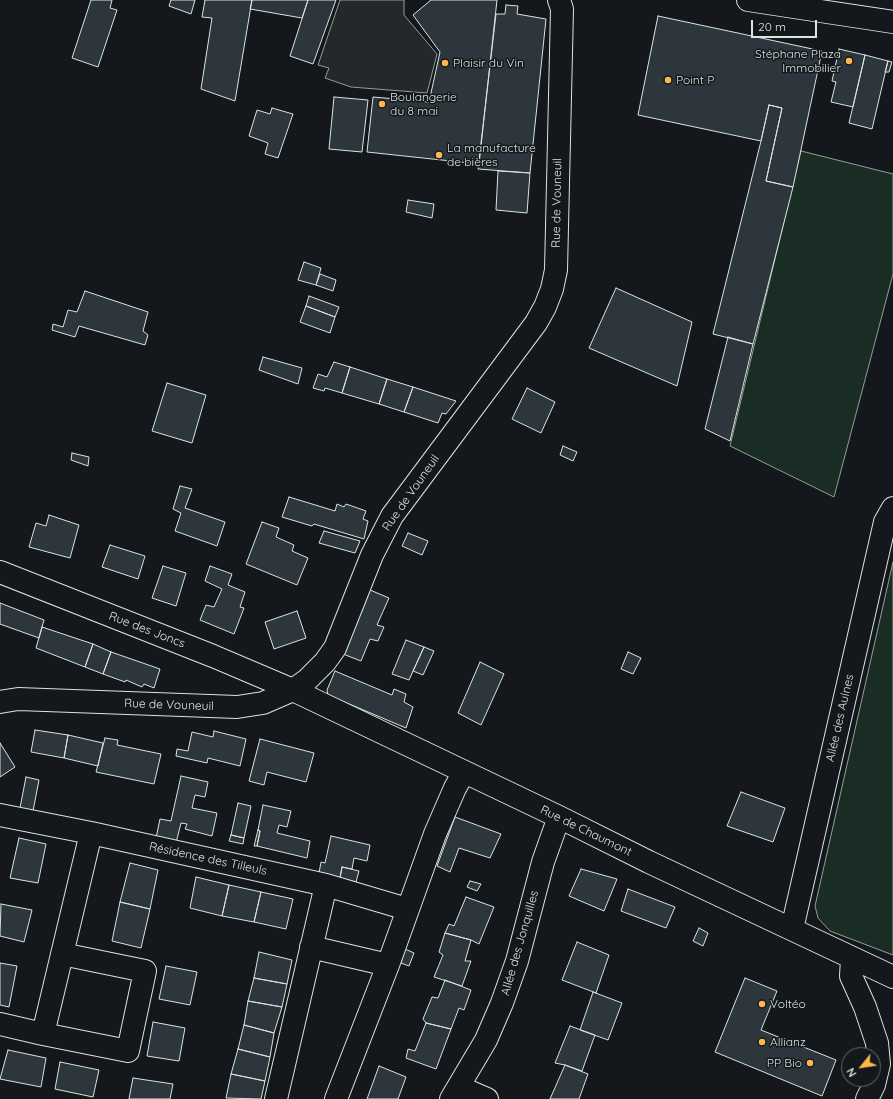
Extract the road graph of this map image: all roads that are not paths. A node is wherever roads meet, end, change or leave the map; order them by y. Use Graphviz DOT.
graph roads {
  1 [pos="748,0"];
  2 [pos="563,3"];
  3 [pos="893,22"];
  4 [pos="893,508"];
  5 [pos="0,572"];
  6 [pos="293,690"];
  7 [pos="0,702"];
  8 [pos="464,772"];
  9 [pos="0,815"];
  10 [pos="559,817"];
  11 [pos="91,833"];
  12 [pos="326,885"];
  13 [pos="407,909"];
  14 [pos="792,929"];
  15 [pos="311,947"];
  16 [pos="62,954"];
  17 [pos="852,959"];
  18 [pos="388,965"];
  19 [pos="889,974"];
  20 [pos="0,1024"];
  21 [pos="43,1034"];
  22 [pos="455,1093"];
  23 [pos="276,1099"];
  24 [pos="336,1099"];
  25 [pos="487,1099"];
  26 [pos="867,1099"];
  1 -- 3 [label="street"];
  2 -- 6 [label="street, Rue de Vouneuil"];
  4 -- 14 [label="street, Allée des Aulnes"];
  5 -- 6 [label="street, Rue des Joncs"];
  6 -- 7 [label="street, Rue de Vouneuil"];
  6 -- 8 [label="street, Rue de Chaumont"];
  8 -- 10 [label="street, Rue de Chaumont"];
  8 -- 13 [label="street"];
  9 -- 11 [label="street, Résidence des Tilleuls"];
  10 -- 14 [label="street, Rue de Chaumont"];
  10 -- 22 [label="street, Allée des Jonquilles"];
  11 -- 12 [label="street, Résidence des Tilleuls"];
  11 -- 16 [label="street"];
  12 -- 13 [label="street, Résidence des Tilleuls"];
  12 -- 15 [label="street"];
  13 -- 18 [label="street"];
  14 -- 17 [label="street, Rue de Chaumont"];
  15 -- 18 [label="street"];
  15 -- 23 [label="street"];
  16 -- 21 [label="street"];
  16 -- 21 [label="street"];
  17 -- 19 [label="street, Rue de Chaumont"];
  17 -- 26 [label="street"];
  18 -- 24 [label="street"];
  20 -- 21 [label="street"];
  22 -- 25 [label="street, Allée des Jonquilles"];
}
